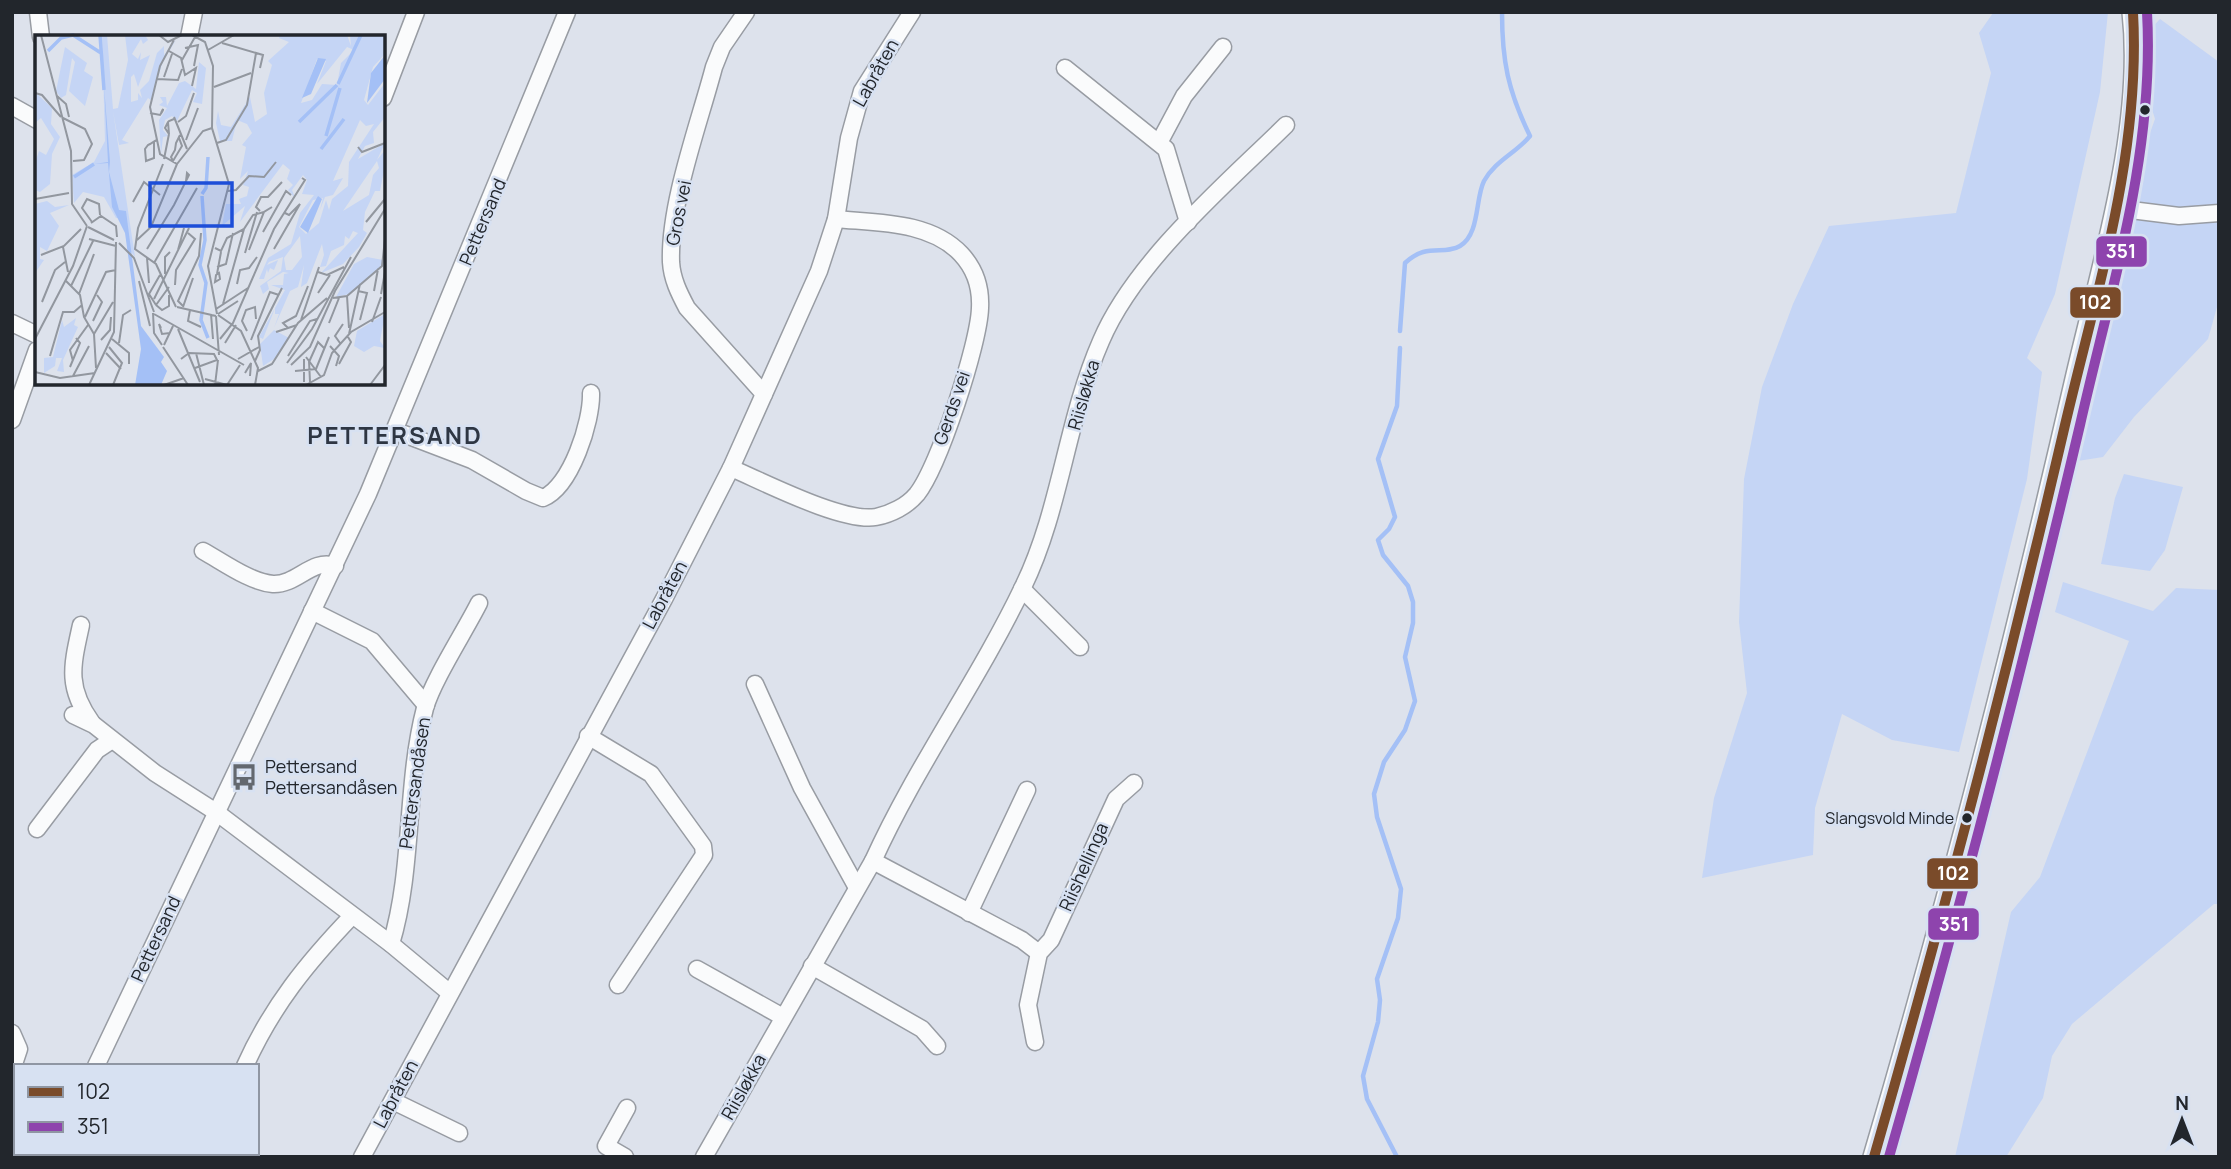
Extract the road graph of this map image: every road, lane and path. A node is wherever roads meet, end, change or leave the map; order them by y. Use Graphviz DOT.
graph roads {
  1 [pos="38,12"];
  2 [pos="194,12"];
  3 [pos="416,12"];
  4 [pos="567,12"];
  5 [pos="746,12"];
  6 [pos="912,12"];
  7 [pos="2133,12"];
  8 [pos="41,35"];
  9 [pos="189,35"];
  10 [pos="1223,47"];
  11 [pos="1065,68"];
  12 [pos="385,93"];
  13 [pos="12,106"];
  14 [pos="35,119"];
  15 [pos="1286,125"];
  16 [pos="1160,141"];
  17 [pos="2115,208"];
  18 [pos="2219,213"];
  19 [pos="836,219"];
  20 [pos="1188,222"];
  21 [pos="12,323"];
  22 [pos="35,334"];
  23 [pos="35,355"];
  24 [pos="591,393"];
  25 [pos="764,394"];
  26 [pos="12,420"];
  27 [pos="396,431"];
  28 [pos="731,468"];
  29 [pos="203,551"];
  30 [pos="335,566"];
  31 [pos="1022,589"];
  32 [pos="479,603"];
  33 [pos="312,611"];
  34 [pos="81,625"];
  35 [pos="1080,647"];
  36 [pos="755,684"];
  37 [pos="426,705"];
  38 [pos="73,715"];
  39 [pos="94,725"];
  40 [pos="588,736"];
  41 [pos="112,740"];
  42 [pos="1134,783"];
  43 [pos="1027,790"];
  44 [pos="216,812"];
  45 [pos="37,830"];
  46 [pos="873,861"];
  47 [pos="856,886"];
  48 [pos="969,913"];
  49 [pos="352,916"];
  50 [pos="391,944"];
  51 [pos="1039,953"];
  52 [pos="812,965"];
  53 [pos="697,969"];
  54 [pos="618,985"];
  55 [pos="450,993"];
  56 [pos="783,1017"];
  57 [pos="12,1032"];
  58 [pos="1035,1042"];
  59 [pos="937,1046"];
  60 [pos="97,1064"];
  61 [pos="246,1064"];
  62 [pos="12,1070"];
  63 [pos="393,1101"];
  64 [pos="627,1108"];
  65 [pos="459,1133"];
  66 [pos="362,1157"];
  67 [pos="625,1157"];
  68 [pos="704,1157"];
  69 [pos="1874,1157"];
  1 -- 8 [label="street"];
  2 -- 9 [label="street"];
  3 -- 12 [label="street"];
  4 -- 27 [label="street, Pettersand"];
  5 -- 25 [label="street, Gros vei"];
  6 -- 19 [label="street, Labråten"];
  7 -- 17 [label="main road"];
  10 -- 16 [label="street"];
  11 -- 16 [label="street"];
  13 -- 14 [label="street"];
  15 -- 20 [label="street, Riisløkka"];
  16 -- 20 [label="street"];
  17 -- 18 [label="street"];
  17 -- 69 [label="main road"];
  19 -- 25 [label="street, Labråten"];
  19 -- 28 [label="street, Gerds vei"];
  20 -- 31 [label="street, Riisløkka"];
  21 -- 22 [label="street"];
  23 -- 26 [label="street"];
  24 -- 27 [label="street"];
  25 -- 28 [label="street, Labråten"];
  27 -- 30 [label="street, Pettersand"];
  28 -- 40 [label="street, Labråten"];
  29 -- 30 [label="street"];
  30 -- 33 [label="street, Pettersand"];
  31 -- 35 [label="street"];
  31 -- 46 [label="street, Riisløkka"];
  32 -- 37 [label="street, Pettersandåsen"];
  33 -- 37 [label="street, Pettersandåsen"];
  33 -- 44 [label="street, Pettersand"];
  34 -- 39 [label="street"];
  36 -- 47 [label="street"];
  37 -- 50 [label="street, Pettersandåsen"];
  38 -- 39 [label="street"];
  39 -- 41 [label="street"];
  40 -- 54 [label="street"];
  40 -- 55 [label="street, Labråten"];
  41 -- 44 [label="street"];
  41 -- 45 [label="street"];
  42 -- 51 [label="street, Riishellinga"];
  43 -- 48 [label="street"];
  44 -- 49 [label="street"];
  44 -- 60 [label="street, Pettersand"];
  46 -- 47 [label="street, Riisløkka"];
  46 -- 48 [label="street"];
  47 -- 52 [label="street, Riisløkka"];
  48 -- 51 [label="street"];
  49 -- 50 [label="street"];
  49 -- 61 [label="street"];
  50 -- 55 [label="street"];
  51 -- 58 [label="street, Riishellinga"];
  52 -- 56 [label="street, Riisløkka"];
  52 -- 59 [label="street"];
  53 -- 56 [label="street"];
  55 -- 63 [label="street, Labråten"];
  56 -- 68 [label="street, Riisløkka"];
  57 -- 62 [label="street"];
  63 -- 65 [label="street"];
  63 -- 66 [label="street, Labråten"];
  64 -- 67 [label="street"];
}
